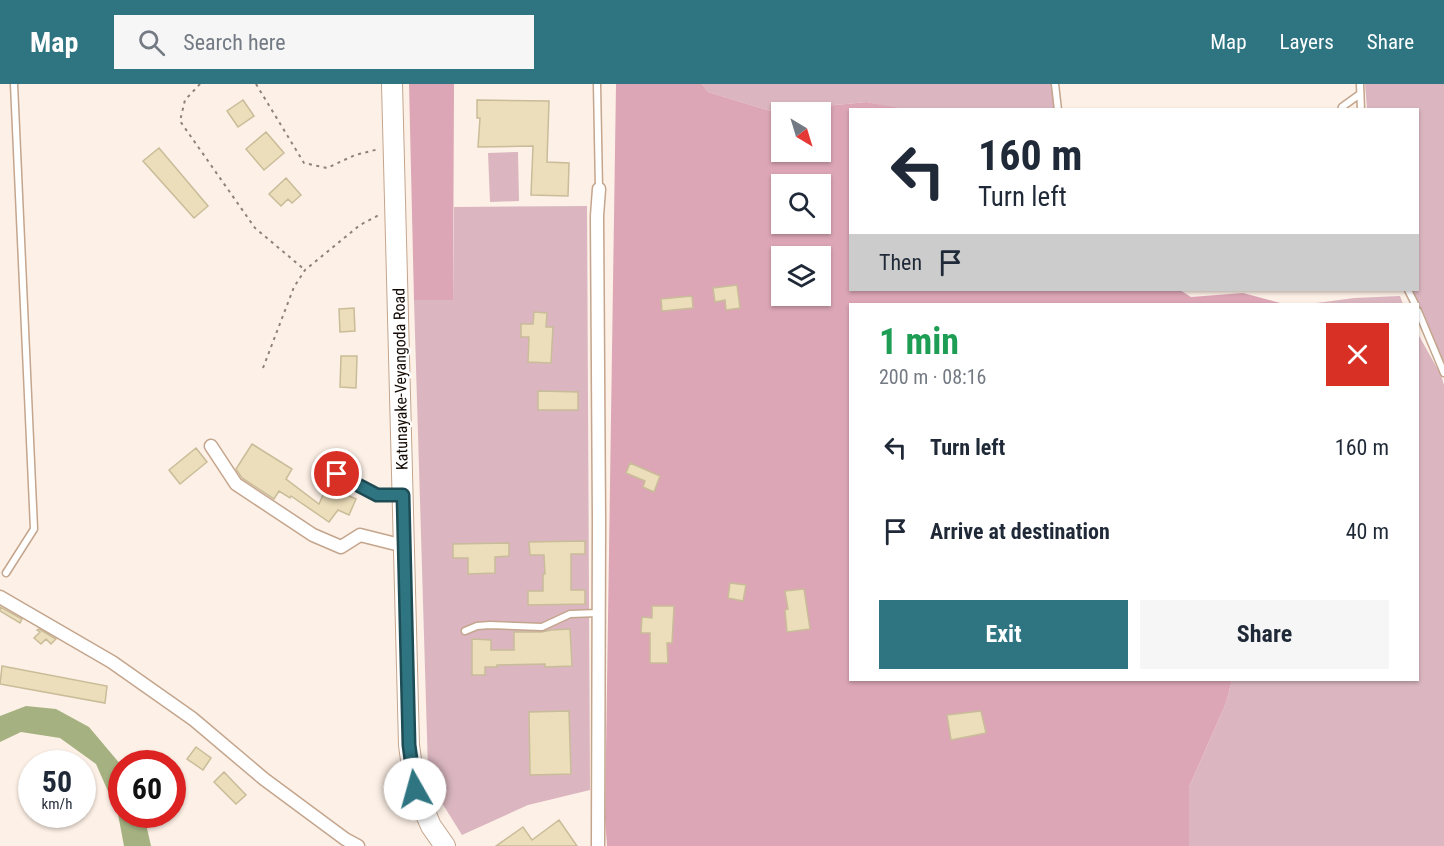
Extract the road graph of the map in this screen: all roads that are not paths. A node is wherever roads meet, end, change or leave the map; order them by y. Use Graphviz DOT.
graph roads {
  1 [pos="14,84"];
  2 [pos="392,84"];
  3 [pos="597,84"];
  4 [pos="1055,84"];
  5 [pos="1359,84"];
  6 [pos="1360,94"];
  7 [pos="1058,108"];
  8 [pos="1342,108"];
  9 [pos="1361,108"];
  10 [pos="599,189"];
  11 [pos="1419,313"];
  12 [pos="1444,373"];
  13 [pos="211,446"];
  14 [pos="337,474"];
  15 [pos="403,495"];
  16 [pos="404,546"];
  17 [pos="6,573"];
  18 [pos="0,597"];
  19 [pos="599,613"];
  20 [pos="465,631"];
  21 [pos="358,846"];
  22 [pos="445,846"];
  23 [pos="598,846"];
  1 -- 17 [label="lane"];
  2 -- 15 [label="main road, Katunayake-Veyangoda Road"];
  3 -- 10 [label="lane"];
  4 -- 7 [label="lane"];
  5 -- 6 [label="lane"];
  6 -- 8 [label="lane"];
  6 -- 9 [label="lane"];
  10 -- 19 [label="street"];
  11 -- 12 [label="lane"];
  13 -- 16 [label="street"];
  14 -- 15 [label="lane"];
  15 -- 16 [label="main road, Katunayake-Veyangoda Road"];
  16 -- 22 [label="main road, Katunayake-Veyangoda Road"];
  18 -- 21 [label="street"];
  19 -- 20 [label="lane"];
  19 -- 23 [label="street"];
}
